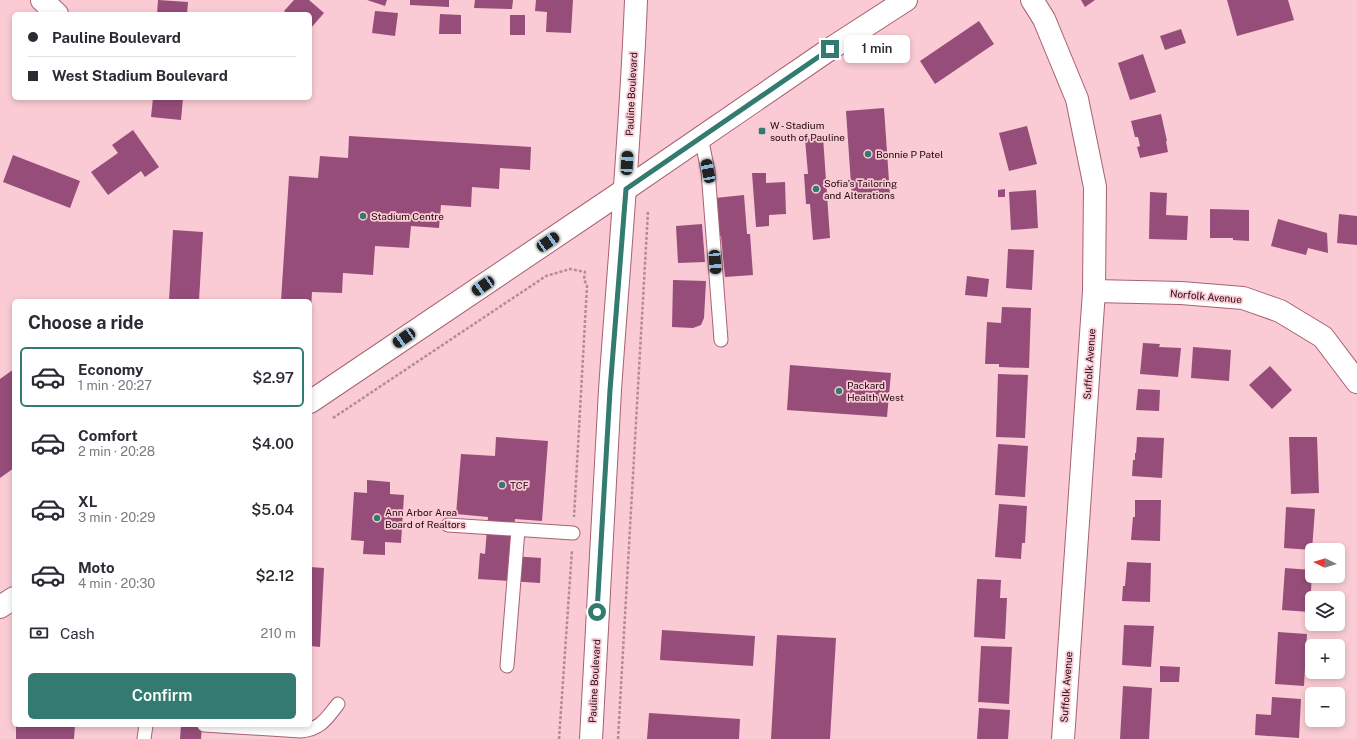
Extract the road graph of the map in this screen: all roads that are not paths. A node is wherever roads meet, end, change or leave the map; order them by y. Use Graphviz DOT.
graph roads {
  1 [pos="42,0"];
  2 [pos="636,0"];
  3 [pos="906,0"];
  4 [pos="1032,0"];
  5 [pos="55,12"];
  6 [pos="701,137"];
  7 [pos="626,189"];
  8 [pos="1094,290"];
  9 [pos="720,340"];
  10 [pos="1357,382"];
  11 [pos="312,401"];
  12 [pos="448,525"];
  13 [pos="518,530"];
  14 [pos="573,533"];
  15 [pos="12,599"];
  16 [pos="0,607"];
  17 [pos="507,666"];
  18 [pos="338,704"];
  19 [pos="146,727"];
  20 [pos="236,727"];
  21 [pos="144,739"];
  22 [pos="591,739"];
  23 [pos="1063,739"];
  1 -- 5 [label="street"];
  2 -- 7 [label="street, Pauline Boulevard"];
  3 -- 6 [label="street"];
  4 -- 8 [label="street, Suffolk Avenue"];
  6 -- 7 [label="street"];
  6 -- 9 [label="lane"];
  7 -- 11 [label="street"];
  7 -- 22 [label="street, Pauline Boulevard"];
  8 -- 10 [label="street, Norfolk Avenue"];
  8 -- 23 [label="street, Suffolk Avenue"];
  12 -- 13 [label="lane"];
  13 -- 14 [label="lane"];
  13 -- 17 [label="lane"];
  15 -- 16 [label="street"];
  18 -- 20 [label="lane"];
  19 -- 21 [label="lane"];
}
